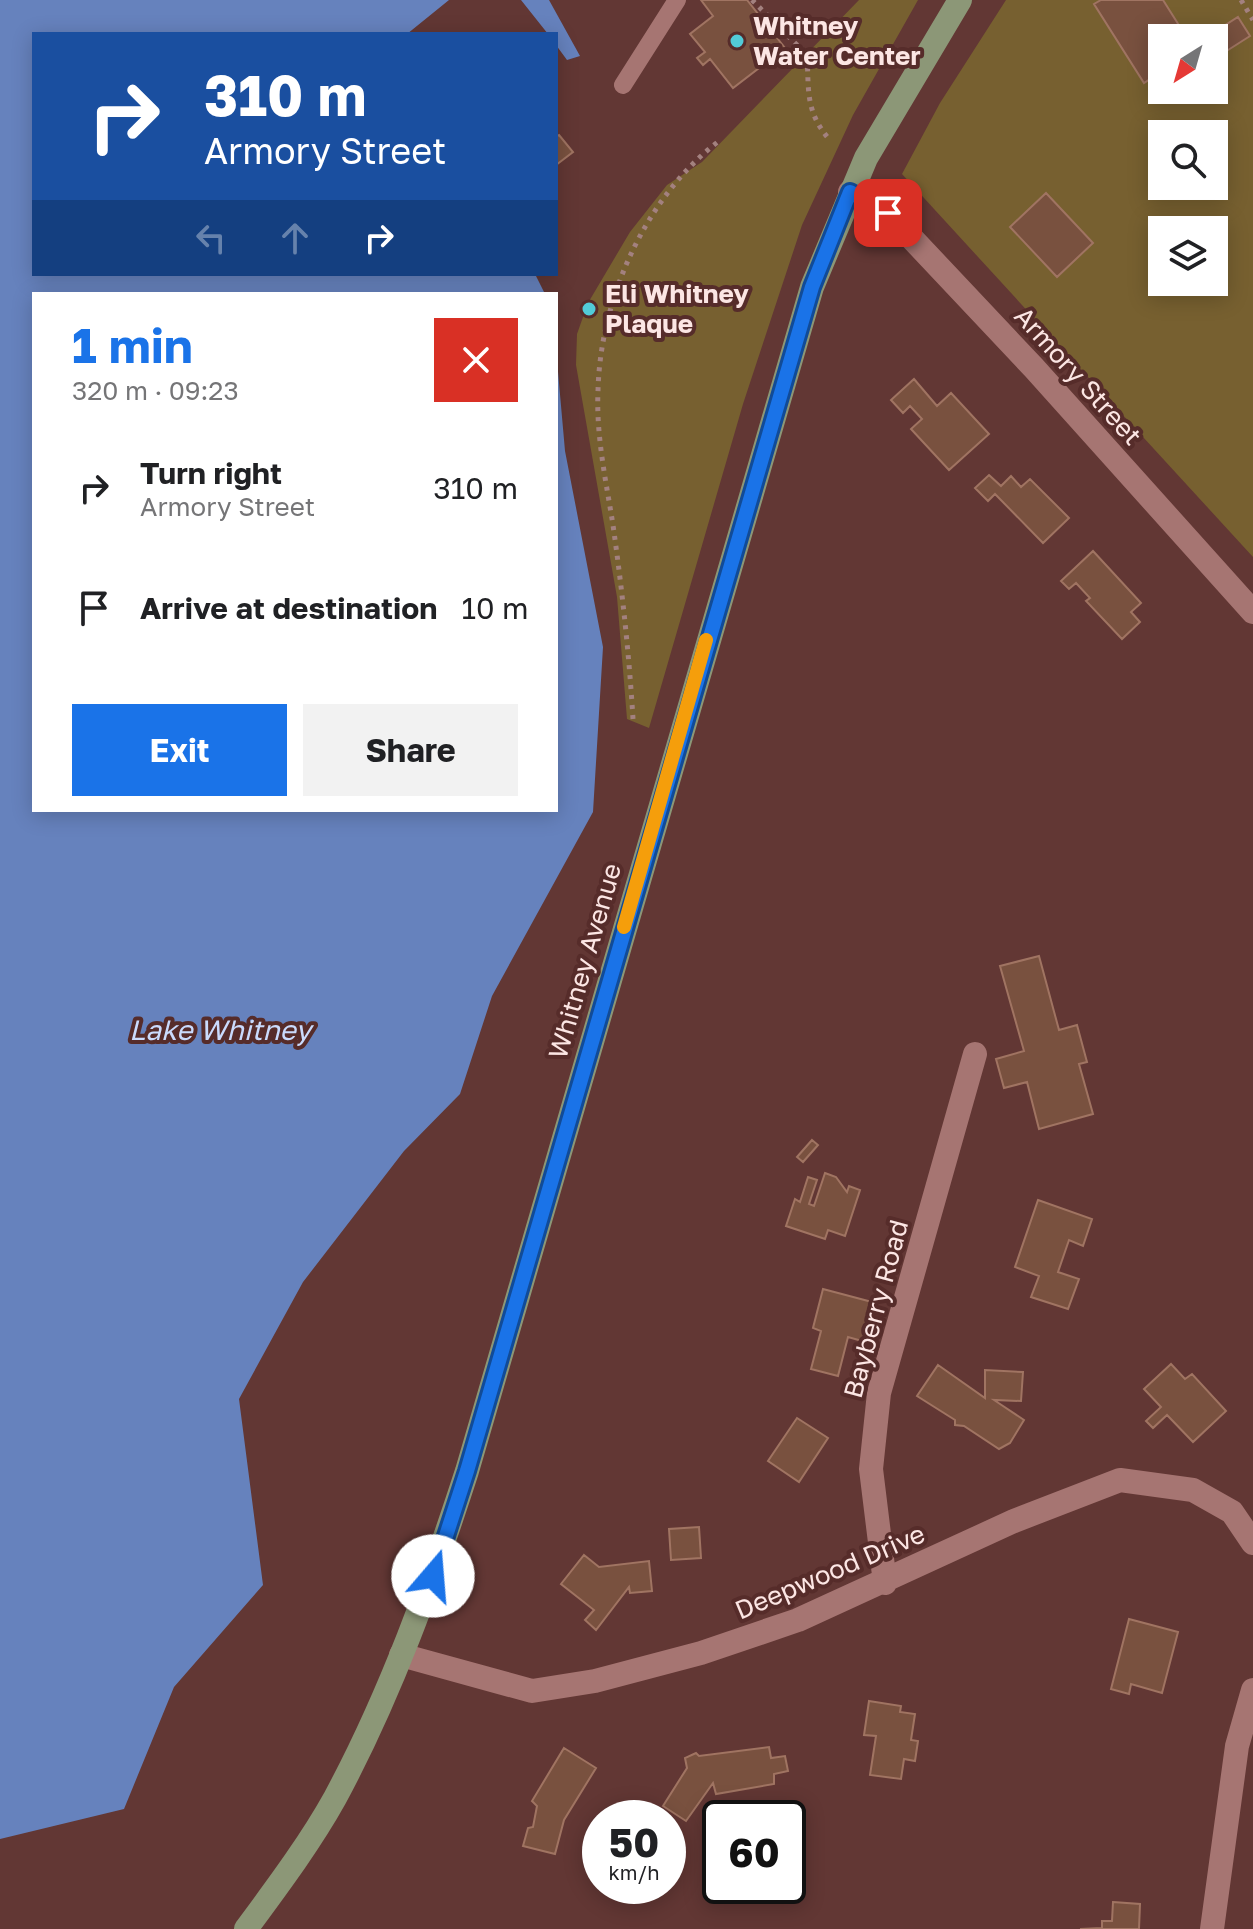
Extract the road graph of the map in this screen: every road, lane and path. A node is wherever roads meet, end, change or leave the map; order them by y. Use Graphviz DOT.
graph roads {
  1 [pos="677,0"];
  2 [pos="752,0"];
  3 [pos="960,0"];
  4 [pos="1241,0"];
  5 [pos="1253,20"];
  6 [pos="623,85"];
  7 [pos="829,139"];
  8 [pos="719,141"];
  9 [pos="850,192"];
  10 [pos="1253,612"];
  11 [pos="633,719"];
  12 [pos="975,1054"];
  13 [pos="1253,1543"];
  14 [pos="885,1583"];
  15 [pos="401,1655"];
  16 [pos="1253,1690"];
  17 [pos="246,1929"];
  18 [pos="1212,1929"];
  1 -- 6 [label="lane"];
  2 -- 7 [label="path"];
  3 -- 9 [label="main road, Whitney Avenue"];
  4 -- 5 [label="path"];
  8 -- 11 [label="path"];
  9 -- 10 [label="street, Armory Street"];
  9 -- 15 [label="main road, Whitney Avenue"];
  12 -- 14 [label="street, Bayberry Road"];
  13 -- 14 [label="street, Deepwood Drive"];
  14 -- 15 [label="street, Deepwood Drive"];
  15 -- 17 [label="main road, Whitney Avenue"];
  16 -- 18 [label="street"];
}
